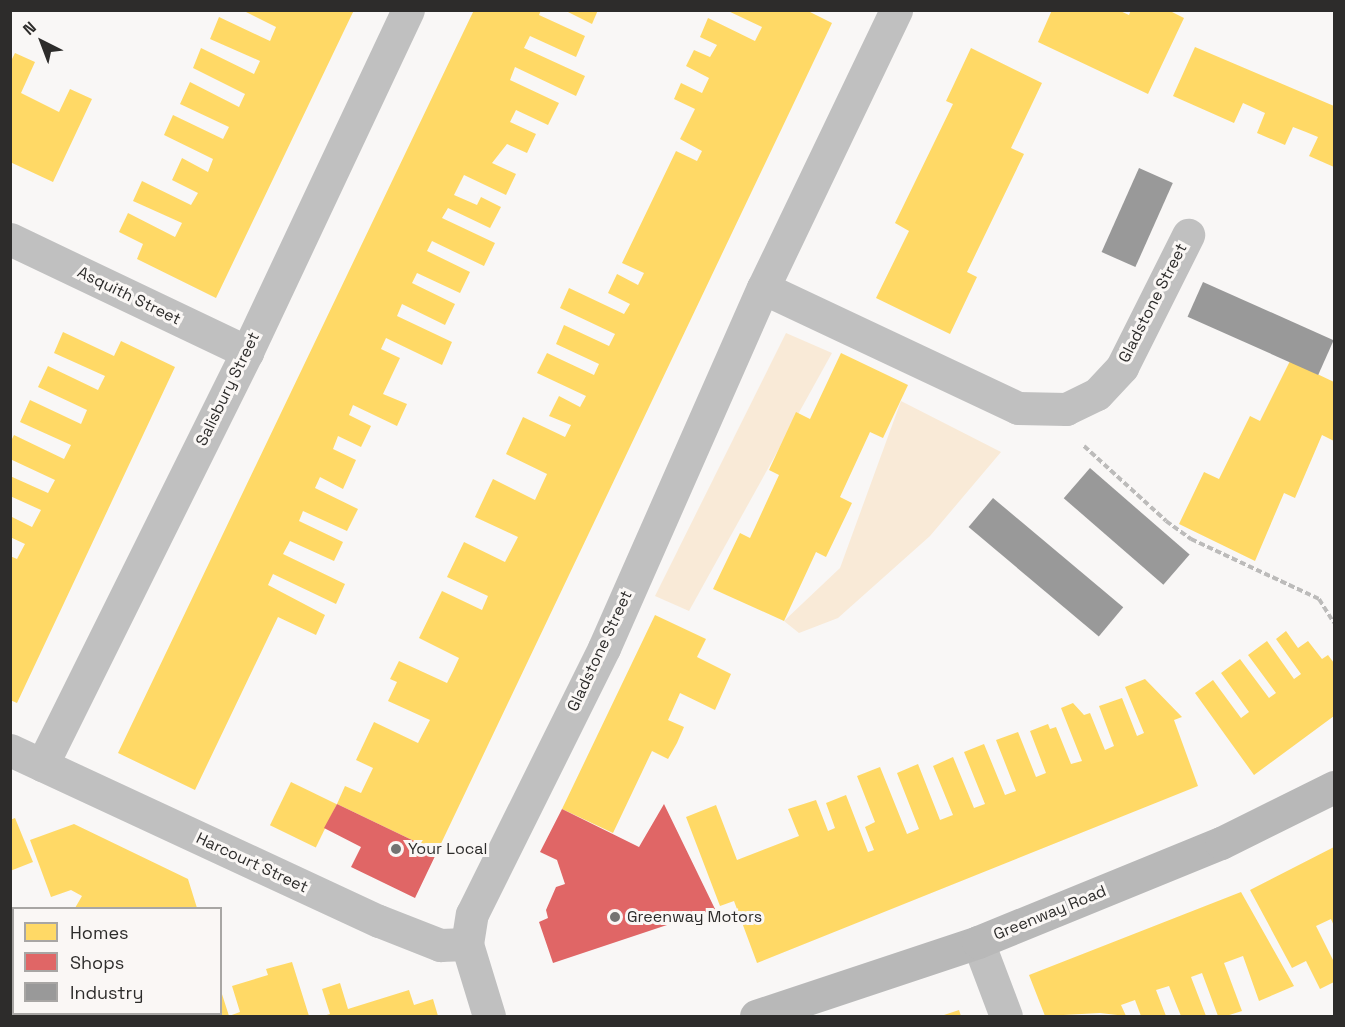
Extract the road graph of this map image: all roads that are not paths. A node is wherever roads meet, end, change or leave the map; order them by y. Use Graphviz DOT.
graph roads {
  1 [pos="408,10"];
  2 [pos="896,10"];
  3 [pos="1188,235"];
  4 [pos="10,239"];
  5 [pos="763,288"];
  6 [pos="247,352"];
  7 [pos="10,750"];
  8 [pos="42,765"];
  9 [pos="1335,787"];
  10 [pos="978,942"];
  11 [pos="467,944"];
  12 [pos="489,1017"];
  13 [pos="756,1017"];
  14 [pos="1006,1017"];
  1 -- 6 [label="street, Salisbury Street"];
  2 -- 5 [label="street, Gladstone Street"];
  3 -- 5 [label="street, Gladstone Street"];
  4 -- 6 [label="street, Asquith Street"];
  5 -- 11 [label="street, Gladstone Street"];
  6 -- 8 [label="street, Salisbury Street"];
  7 -- 8 [label="street, Harcourt Street"];
  8 -- 11 [label="street, Harcourt Street"];
  9 -- 10 [label="main road, Greenway Road"];
  10 -- 13 [label="main road, Greenway Road"];
  10 -- 14 [label="street"];
  11 -- 12 [label="street, Gladstone Street"];
}
